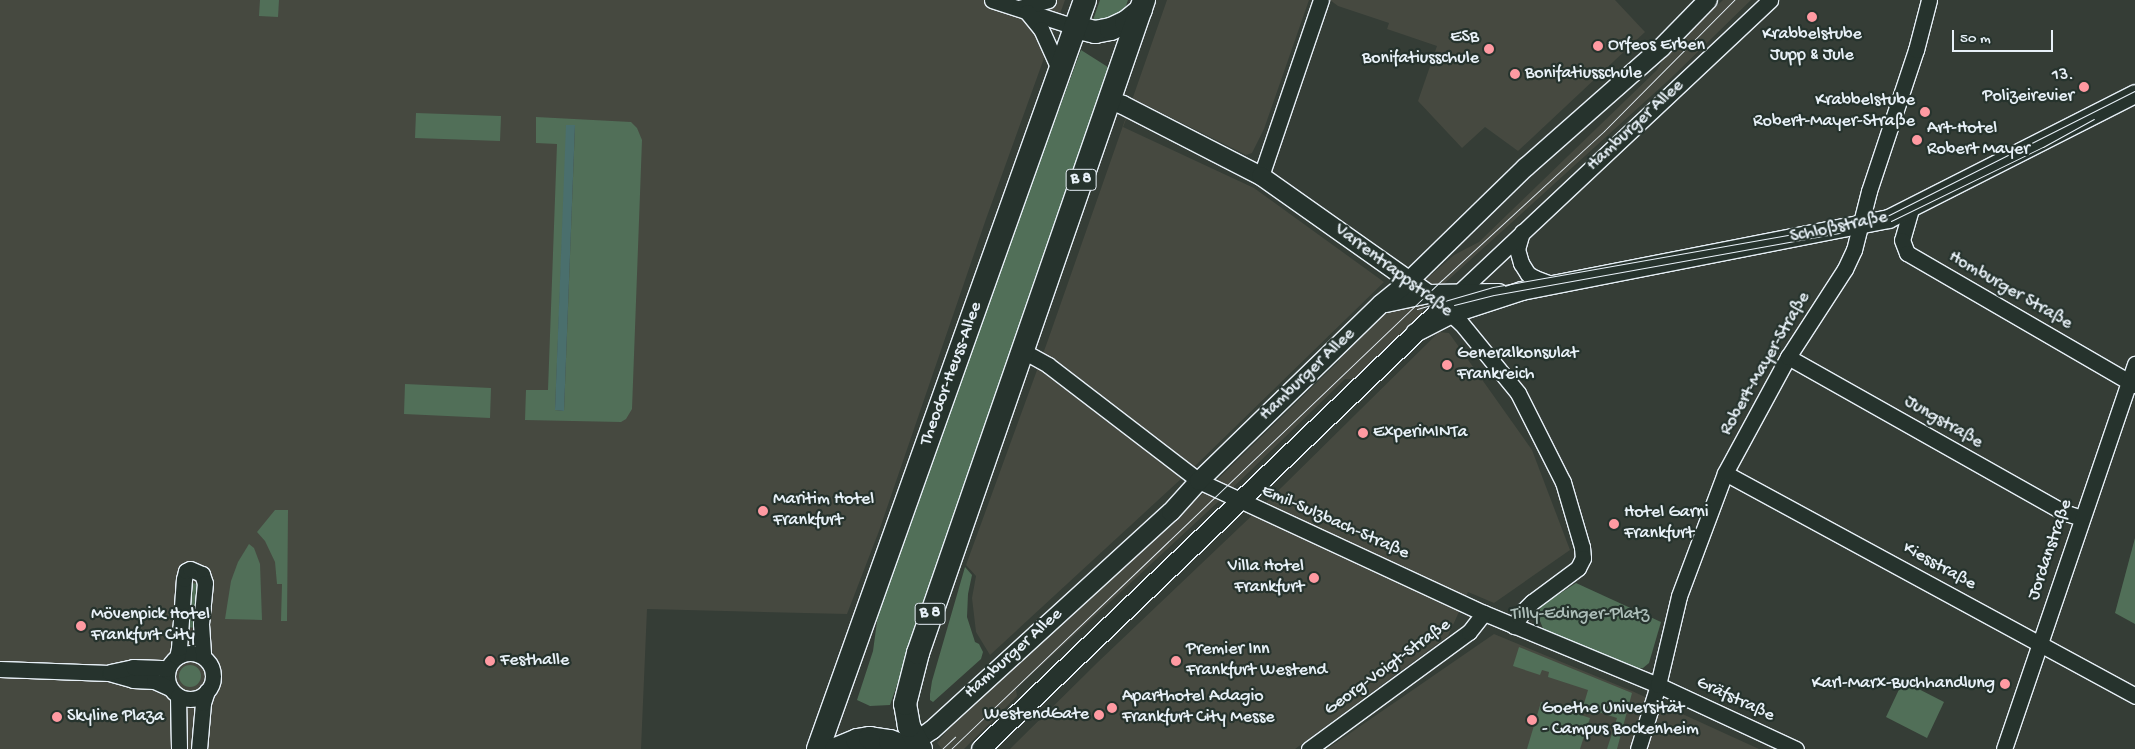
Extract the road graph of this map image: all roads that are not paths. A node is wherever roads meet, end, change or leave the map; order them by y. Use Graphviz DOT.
graph roads {
  1 [pos="992,0"];
  2 [pos="1048,0"];
  3 [pos="1085,0"];
  4 [pos="1320,0"];
  5 [pos="1708,0"];
  6 [pos="1770,0"];
  7 [pos="1929,0"];
  8 [pos="1143,5"];
  9 [pos="1022,9"];
  10 [pos="1075,28"];
  11 [pos="1060,71"];
  12 [pos="2134,96"];
  13 [pos="1108,100"];
  14 [pos="1261,176"];
  15 [pos="1911,209"];
  16 [pos="1860,226"];
  17 [pos="1522,232"];
  18 [pos="1410,281"];
  19 [pos="1553,285"];
  20 [pos="1522,292"];
  21 [pos="1428,294"];
  22 [pos="1456,295"];
  23 [pos="1381,304"];
  24 [pos="1448,310"];
  25 [pos="1023,351"];
  26 [pos="1788,357"];
  27 [pos="2135,364"];
  28 [pos="2132,383"];
  29 [pos="1725,473"];
  30 [pos="1199,481"];
  31 [pos="1240,500"];
  32 [pos="2082,518"];
  33 [pos="1484,614"];
  34 [pos="1514,626"];
  35 [pos="2039,644"];
  36 [pos="203,656"];
  37 [pos="173,662"];
  38 [pos="0,668"];
  39 [pos="108,673"];
  40 [pos="1658,685"];
  41 [pos="174,692"];
  42 [pos="207,692"];
  43 [pos="2135,696"];
  44 [pos="912,742"];
  45 [pos="179,749"];
  46 [pos="199,749"];
  47 [pos="818,749"];
  48 [pos="836,749"];
  49 [pos="980,749"];
  50 [pos="1309,749"];
  51 [pos="1638,749"];
  52 [pos="1796,749"];
  53 [pos="2004,749"];
  1 -- 9 [label="street"];
  2 -- 9 [label="street"];
  3 -- 10 [label="main road, Theodor-Heuss-Allee"];
  4 -- 14 [label="street"];
  5 -- 18 [label="street, Hamburger Allee"];
  6 -- 17 [label="street, Hamburger Allee"];
  7 -- 16 [label="street, Robert-Mayer-Straße"];
  8 -- 10 [label="main road"];
  8 -- 13 [label="main road, B 8"];
  9 -- 10 [label="street"];
  9 -- 11 [label="street"];
  10 -- 11 [label="main road, Theodor-Heuss-Allee"];
  11 -- 47 [label="main road, Theodor-Heuss-Allee"];
  12 -- 15 [label="street, Schloßstraße"];
  13 -- 14 [label="street, Varrentrappstraße"];
  13 -- 25 [label="main road, B 8"];
  14 -- 18 [label="street, Varrentrappstraße"];
  15 -- 16 [label="street, Schloßstraße"];
  15 -- 28 [label="street, Homburger Straße"];
  16 -- 19 [label="street, Schloßstraße"];
  16 -- 26 [label="street, Robert-Mayer-Straße"];
  17 -- 19 [label="street"];
  17 -- 22 [label="street, Hamburger Allee"];
  18 -- 21 [label="street, Varrentrappstraße"];
  18 -- 23 [label="street, Hamburger Allee"];
  19 -- 20 [label="street, Schloßstraße"];
  20 -- 22 [label="street, Schloßstraße"];
  20 -- 24 [label="street, Schloßstraße"];
  21 -- 22 [label="street, Schloßstraße"];
  21 -- 23 [label="street, Schloßstraße"];
  21 -- 24 [label="street, Varrentrappstraße"];
  22 -- 24 [label="street, Hamburger Allee"];
  23 -- 30 [label="street, Hamburger Allee"];
  24 -- 31 [label="street, Schloßstraße"];
  24 -- 34 [label="street, Varrentrappstraße"];
  25 -- 30 [label="street, Emil-Sulzbach-Straße"];
  25 -- 44 [label="main road, B 8"];
  26 -- 29 [label="street, Robert-Mayer-Straße"];
  26 -- 32 [label="street, Jungstraße"];
  27 -- 28 [label="street, Jordanstraße"];
  28 -- 32 [label="street, Jordanstraße"];
  29 -- 35 [label="street, Kiesstraße"];
  29 -- 40 [label="street, Robert-Mayer-Straße"];
  30 -- 31 [label="street, Emil-Sulzbach-Straße"];
  30 -- 44 [label="street, Hamburger Allee"];
  31 -- 33 [label="street, Emil-Sulzbach-Straße"];
  31 -- 49 [label="street"];
  32 -- 35 [label="street, Jordanstraße"];
  33 -- 34 [label="street, Emil-Sulzbach-Straße"];
  33 -- 50 [label="street, Georg-Voigt-Straße"];
  34 -- 40 [label="street, Emil-Sulzbach-Straße"];
  35 -- 43 [label="street, Kiesstraße"];
  35 -- 53 [label="street, Jordanstraße"];
  36 -- 37 [label="street"];
  36 -- 37 [label="street"];
  36 -- 42 [label="street"];
  37 -- 39 [label="street"];
  37 -- 41 [label="street"];
  38 -- 39 [label="street"];
  39 -- 41 [label="street"];
  40 -- 51 [label="street, Robert-Mayer-Straße"];
  40 -- 52 [label="street, Gräfstraße"];
  41 -- 42 [label="street"];
  41 -- 45 [label="street"];
  42 -- 46 [label="street"];
  44 -- 48 [label="main road"];
}
